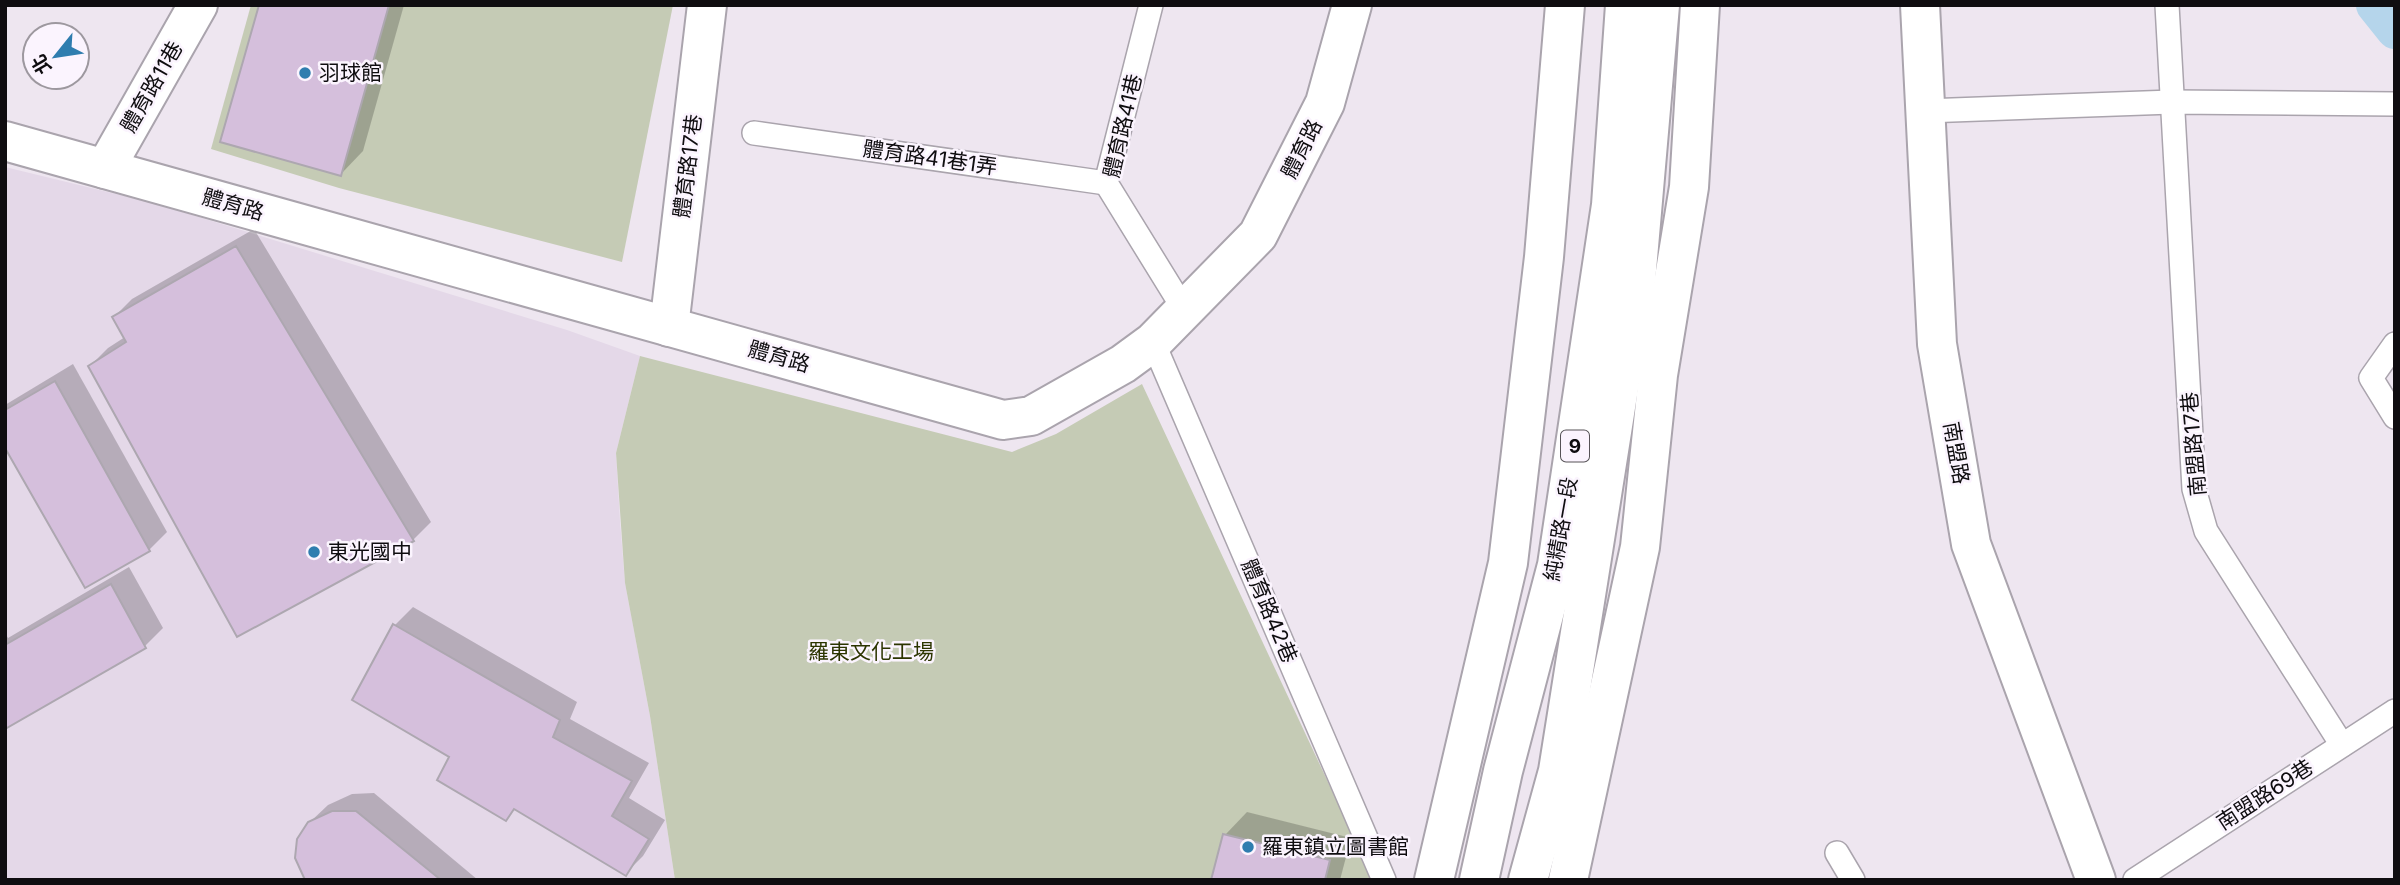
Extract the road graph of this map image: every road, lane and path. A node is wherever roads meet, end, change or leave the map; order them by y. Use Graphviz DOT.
graph roads {
  1 [pos="198,5"];
  2 [pos="707,5"];
  3 [pos="1151,5"];
  4 [pos="1352,5"];
  5 [pos="1565,5"];
  6 [pos="1625,5"];
  7 [pos="1660,5"];
  8 [pos="1700,5"];
  9 [pos="1920,5"];
  10 [pos="2167,5"];
  11 [pos="2172,102"];
  12 [pos="2395,104"];
  13 [pos="1925,111"];
  14 [pos="754,133"];
  15 [pos="5,141"];
  16 [pos="105,169"];
  17 [pos="1107,183"];
  18 [pos="1185,311"];
  19 [pos="669,327"];
  20 [pos="1153,342"];
  21 [pos="2395,344"];
  22 [pos="2395,417"];
  23 [pos="2395,712"];
  24 [pos="2342,745"];
  25 [pos="1837,853"];
  26 [pos="1384,880"];
  27 [pos="1434,880"];
  28 [pos="1479,880"];
  29 [pos="1528,880"];
  30 [pos="1568,880"];
  31 [pos="1853,880"];
  32 [pos="2096,880"];
  33 [pos="2135,880"];
  1 -- 16 [label="main road, 體育路11巷"];
  2 -- 19 [label="main road, 體育路17巷"];
  3 -- 17 [label="lane, 體育路41巷"];
  4 -- 18 [label="main road, 體育路"];
  5 -- 27 [label="main road"];
  6 -- 28 [label="main road, 純精路一段 / 9"];
  7 -- 29 [label="main road, 純精路一段 / 9"];
  8 -- 30 [label="main road"];
  9 -- 13 [label="main road, 南盟路"];
  10 -- 11 [label="lane, 南盟路17巷"];
  11 -- 12 [label="lane"];
  11 -- 13 [label="lane"];
  11 -- 24 [label="lane, 南盟路17巷"];
  13 -- 32 [label="main road, 南盟路"];
  14 -- 17 [label="lane, 體育路41巷1弄"];
  15 -- 16 [label="main road, 體育路"];
  16 -- 19 [label="main road, 體育路"];
  17 -- 18 [label="lane, 體育路41巷"];
  18 -- 20 [label="main road, 體育路"];
  19 -- 20 [label="main road, 體育路"];
  20 -- 26 [label="lane, 體育路42巷"];
  21 -- 22 [label="lane"];
  23 -- 24 [label="lane, 南盟路69巷"];
  24 -- 33 [label="lane, 南盟路69巷"];
  25 -- 31 [label="lane"];
}
